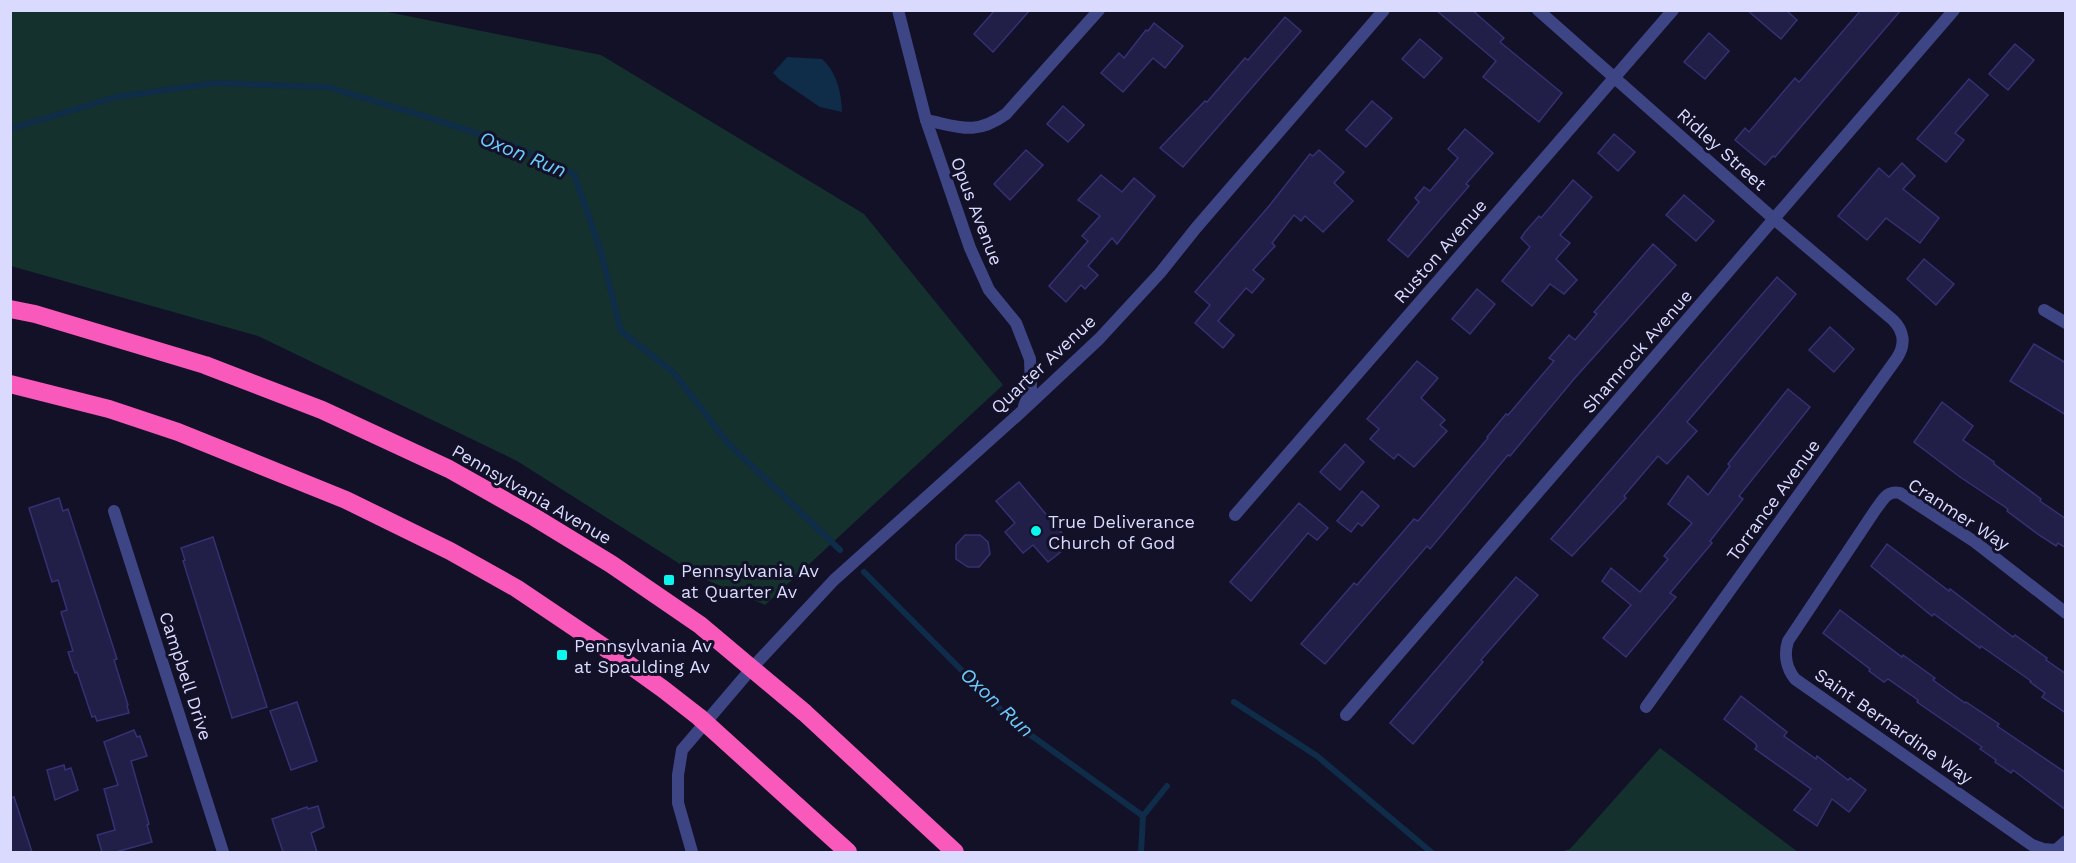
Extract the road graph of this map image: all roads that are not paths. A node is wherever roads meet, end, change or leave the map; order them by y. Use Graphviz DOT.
graph roads {
  1 [pos="898,10"];
  2 [pos="1099,10"];
  3 [pos="1384,10"];
  4 [pos="1538,10"];
  5 [pos="1673,10"];
  6 [pos="1954,10"];
  7 [pos="1615,78"];
  8 [pos="926,120"];
  9 [pos="1774,219"];
  10 [pos="10,309"];
  11 [pos="2044,310"];
  12 [pos="1884,313"];
  13 [pos="2066,323"];
  14 [pos="10,384"];
  15 [pos="1020,413"];
  16 [pos="114,511"];
  17 [pos="1235,516"];
  18 [pos="1828,582"];
  19 [pos="2066,613"];
  20 [pos="752,668"];
  21 [pos="1646,707"];
  22 [pos="1347,715"];
  23 [pos="706,723"];
  24 [pos="2066,841"];
  25 [pos="223,852"];
  26 [pos="692,852"];
  27 [pos="848,852"];
  28 [pos="955,852"];
  1 -- 8 [label="street, Opus Avenue"];
  2 -- 8 [label="street"];
  3 -- 15 [label="street, Quarter Avenue"];
  4 -- 7 [label="street, Ridley Street"];
  5 -- 7 [label="street, Ruston Avenue"];
  6 -- 9 [label="street, Shamrock Avenue"];
  7 -- 9 [label="street, Ridley Street"];
  7 -- 17 [label="street, Ruston Avenue"];
  8 -- 15 [label="street, Opus Avenue"];
  9 -- 12 [label="street, Ridley Street"];
  9 -- 22 [label="street, Shamrock Avenue"];
  10 -- 20 [label="highway, Pennsylvania Avenue"];
  11 -- 13 [label="street"];
  12 -- 21 [label="street, Torrance Avenue"];
  14 -- 23 [label="highway"];
  15 -- 20 [label="street, Quarter Avenue"];
  16 -- 25 [label="street, Campbell Drive"];
  18 -- 19 [label="street, Cranmer Way"];
  18 -- 24 [label="street, Saint Bernardine Way"];
  20 -- 23 [label="street, Quarter Avenue"];
  20 -- 28 [label="highway, Pennsylvania Avenue"];
  23 -- 26 [label="street, Quarter Avenue"];
  23 -- 27 [label="highway"];
}
